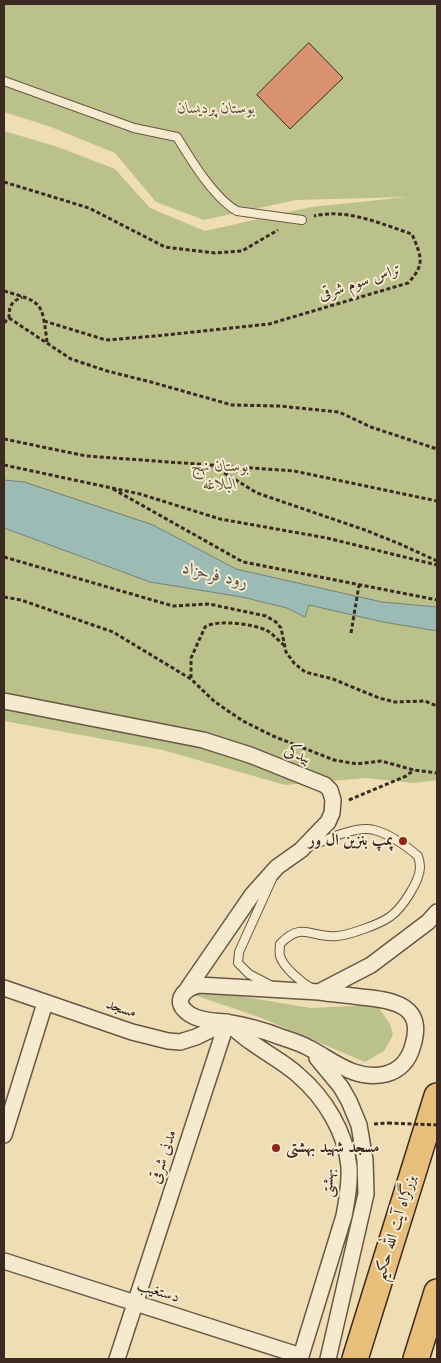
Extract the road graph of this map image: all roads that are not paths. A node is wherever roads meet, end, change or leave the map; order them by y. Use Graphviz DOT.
graph roads {
  1 [pos="4,81"];
  2 [pos="302,220"];
  3 [pos="4,701"];
  4 [pos="301,850"];
  5 [pos="277,867"];
  6 [pos="437,912"];
  7 [pos="4,988"];
  8 [pos="188,988"];
  9 [pos="279,990"];
  10 [pos="319,992"];
  11 [pos="45,1003"];
  12 [pos="227,1022"];
  13 [pos="308,1047"];
  14 [pos="437,1096"];
  15 [pos="4,1135"];
  16 [pos="4,1261"];
  17 [pos="437,1292"];
  18 [pos="134,1303"];
  19 [pos="300,1358"];
  20 [pos="117,1359"];
  21 [pos="328,1359"];
  22 [pos="355,1359"];
  23 [pos="416,1359"];
  1 -- 2 [label="lane"];
  3 -- 4 [label="street, بیدکی"];
  4 -- 5 [label="street"];
  4 -- 10 [label="lane"];
  5 -- 8 [label="street"];
  5 -- 9 [label="lane"];
  6 -- 10 [label="street"];
  7 -- 11 [label="street, مسجد"];
  8 -- 9 [label="street"];
  8 -- 12 [label="street"];
  9 -- 10 [label="street"];
  10 -- 13 [label="street"];
  11 -- 12 [label="street, مسجد"];
  11 -- 15 [label="street"];
  12 -- 13 [label="street"];
  12 -- 18 [label="street, مدنی شرقی"];
  12 -- 19 [label="street, بهشتی"];
  13 -- 21 [label="street"];
  14 -- 22 [label="highway, بزرگراه آیت الله حکیم"];
  16 -- 18 [label="street, دستغیب"];
  17 -- 23 [label="highway"];
  18 -- 19 [label="street, دستغیب"];
  18 -- 20 [label="street, مدنی شرقی"];
}
